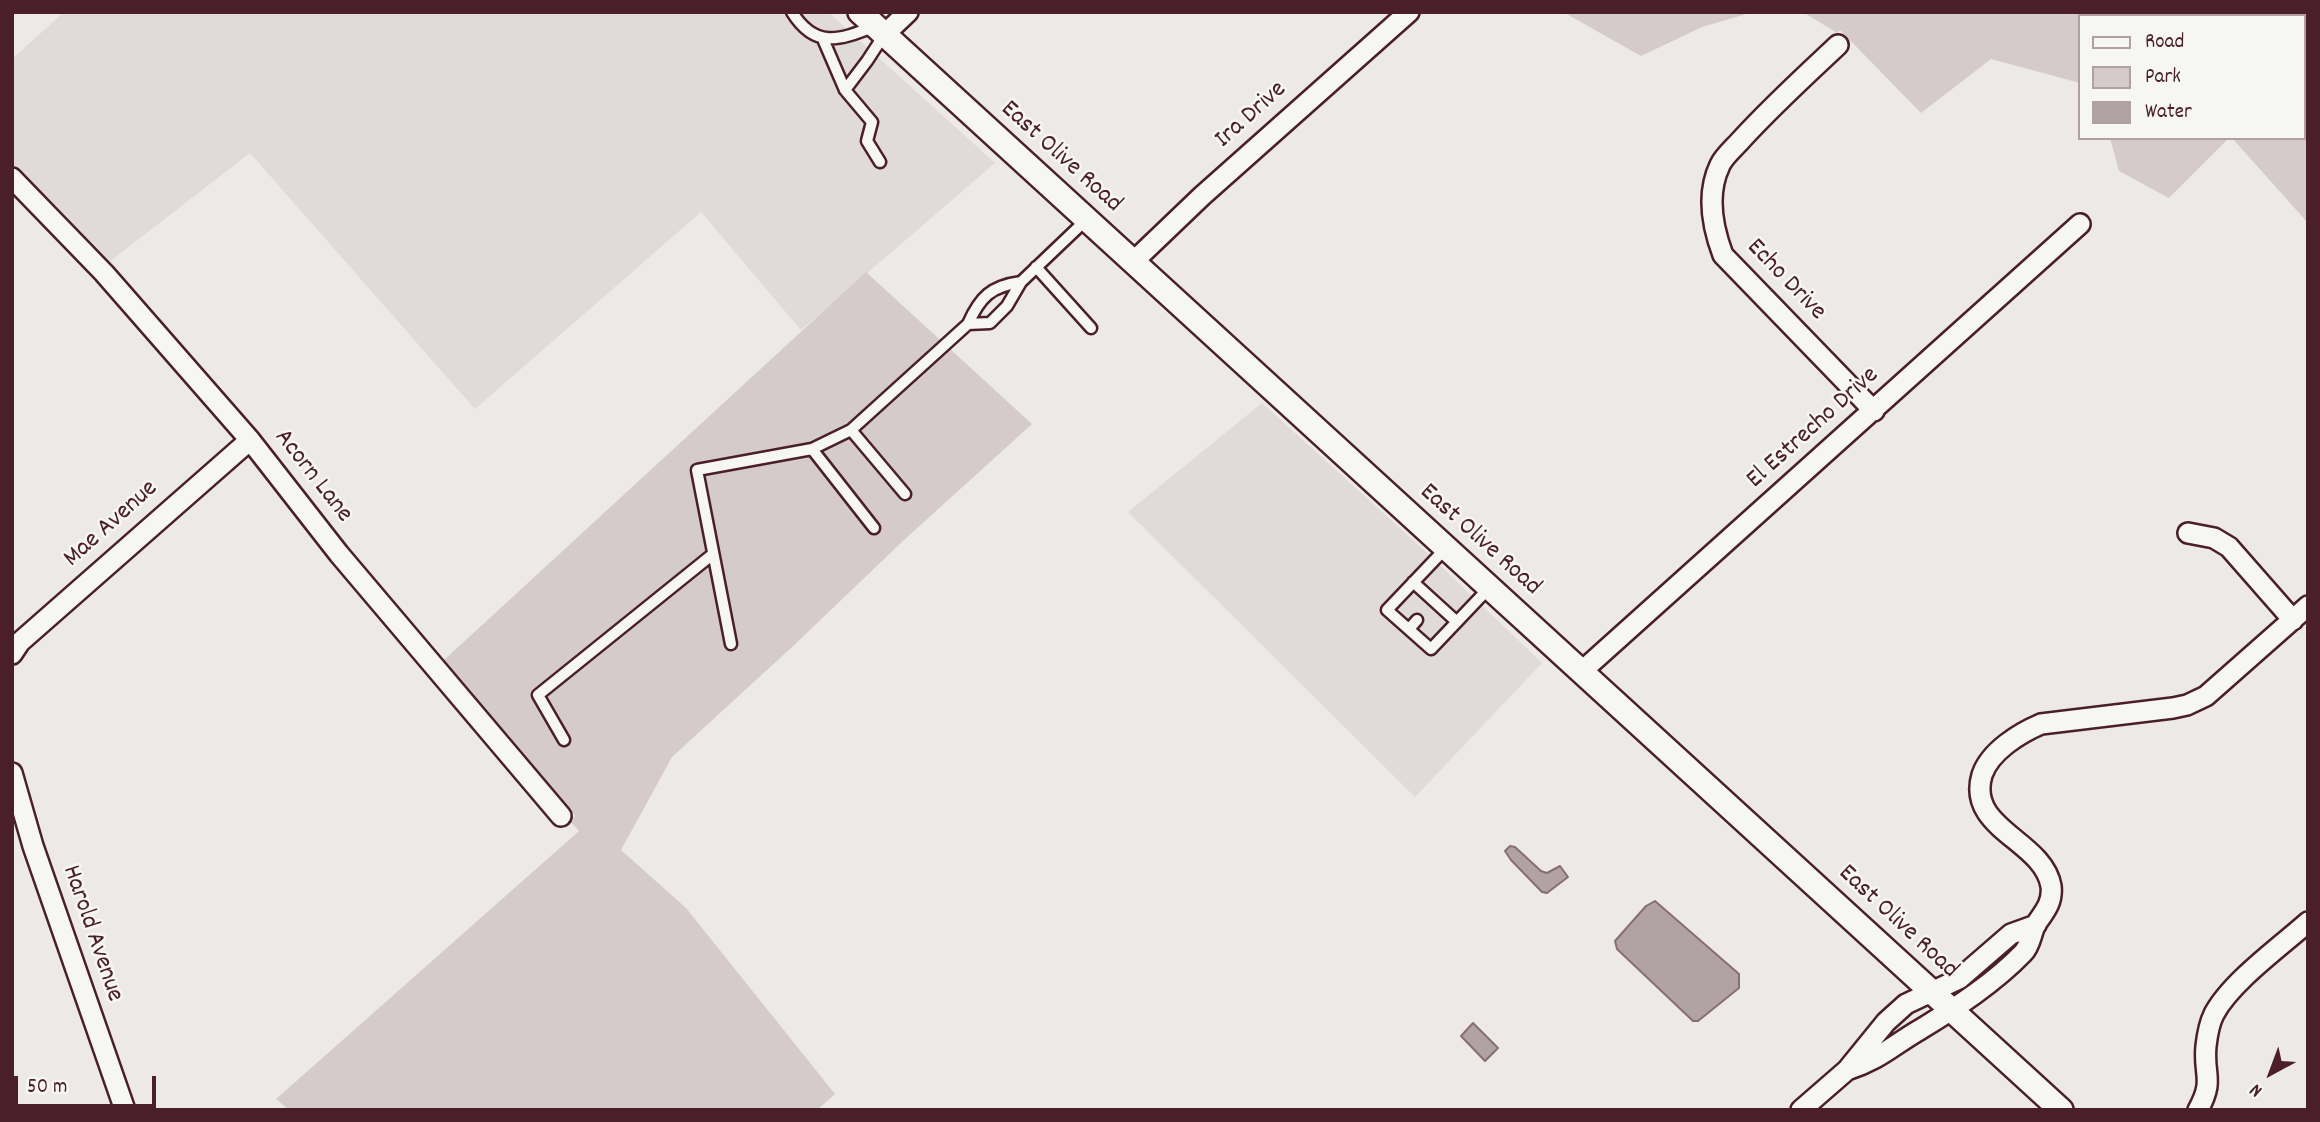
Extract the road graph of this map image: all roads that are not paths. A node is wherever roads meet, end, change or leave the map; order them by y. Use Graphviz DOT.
graph roads {
  1 [pos="792,12"];
  2 [pos="908,12"];
  3 [pos="1409,12"];
  4 [pos="873,24"];
  5 [pos="823,39"];
  6 [pos="1838,45"];
  7 [pos="845,90"];
  8 [pos="880,162"];
  9 [pos="12,178"];
  10 [pos="1086,219"];
  11 [pos="2080,224"];
  12 [pos="1133,262"];
  13 [pos="1036,267"];
  14 [pos="1021,282"];
  15 [pos="968,324"];
  16 [pos="1091,328"];
  17 [pos="1874,411"];
  18 [pos="851,430"];
  19 [pos="250,440"];
  20 [pos="812,449"];
  21 [pos="905,494"];
  22 [pos="874,528"];
  23 [pos="2188,533"];
  24 [pos="1445,549"];
  25 [pos="713,554"];
  26 [pos="1413,582"];
  27 [pos="1489,588"];
  28 [pos="2300,613"];
  29 [pos="1417,620"];
  30 [pos="1457,622"];
  31 [pos="1409,629"];
  32 [pos="731,644"];
  33 [pos="12,654"];
  34 [pos="1581,672"];
  35 [pos="564,740"];
  36 [pos="12,773"];
  37 [pos="561,816"];
  38 [pos="2308,922"];
  39 [pos="2036,925"];
  40 [pos="1931,992"];
  41 [pos="1952,1012"];
  42 [pos="1847,1070"];
  43 [pos="2197,1109"];
  44 [pos="125,1110"];
  45 [pos="1801,1110"];
  46 [pos="2061,1110"];
  1 -- 5 [label="lane"];
  2 -- 4 [label="street"];
  3 -- 12 [label="street, Ira Drive"];
  4 -- 5 [label="lane"];
  4 -- 7 [label="lane"];
  4 -- 10 [label="street, East Olive Road"];
  5 -- 7 [label="lane"];
  6 -- 17 [label="street, Echo Drive"];
  7 -- 8 [label="lane"];
  9 -- 19 [label="street, Acorn Lane"];
  10 -- 12 [label="street, East Olive Road"];
  10 -- 13 [label="lane"];
  11 -- 17 [label="street, El Estrecho Drive"];
  12 -- 24 [label="street, East Olive Road"];
  13 -- 14 [label="lane"];
  13 -- 16 [label="lane"];
  14 -- 15 [label="lane"];
  14 -- 15 [label="lane"];
  15 -- 18 [label="lane"];
  17 -- 34 [label="street, El Estrecho Drive"];
  18 -- 20 [label="lane"];
  18 -- 21 [label="lane"];
  19 -- 33 [label="street, Mae Avenue"];
  19 -- 37 [label="street, Acorn Lane"];
  20 -- 22 [label="lane"];
  20 -- 25 [label="lane"];
  23 -- 28 [label="street"];
  24 -- 26 [label="lane"];
  24 -- 27 [label="street, East Olive Road"];
  25 -- 32 [label="lane"];
  25 -- 35 [label="lane"];
  26 -- 30 [label="lane"];
  26 -- 31 [label="lane"];
  27 -- 30 [label="lane"];
  27 -- 34 [label="street, East Olive Road"];
  28 -- 39 [label="street"];
  29 -- 31 [label="lane"];
  30 -- 31 [label="lane"];
  34 -- 40 [label="street, East Olive Road"];
  36 -- 44 [label="street, Harold Avenue"];
  38 -- 43 [label="street"];
  39 -- 40 [label="street"];
  39 -- 41 [label="street"];
  40 -- 41 [label="street, East Olive Road"];
  40 -- 42 [label="street"];
  41 -- 42 [label="street"];
  41 -- 46 [label="street, East Olive Road"];
  42 -- 45 [label="street"];
}
